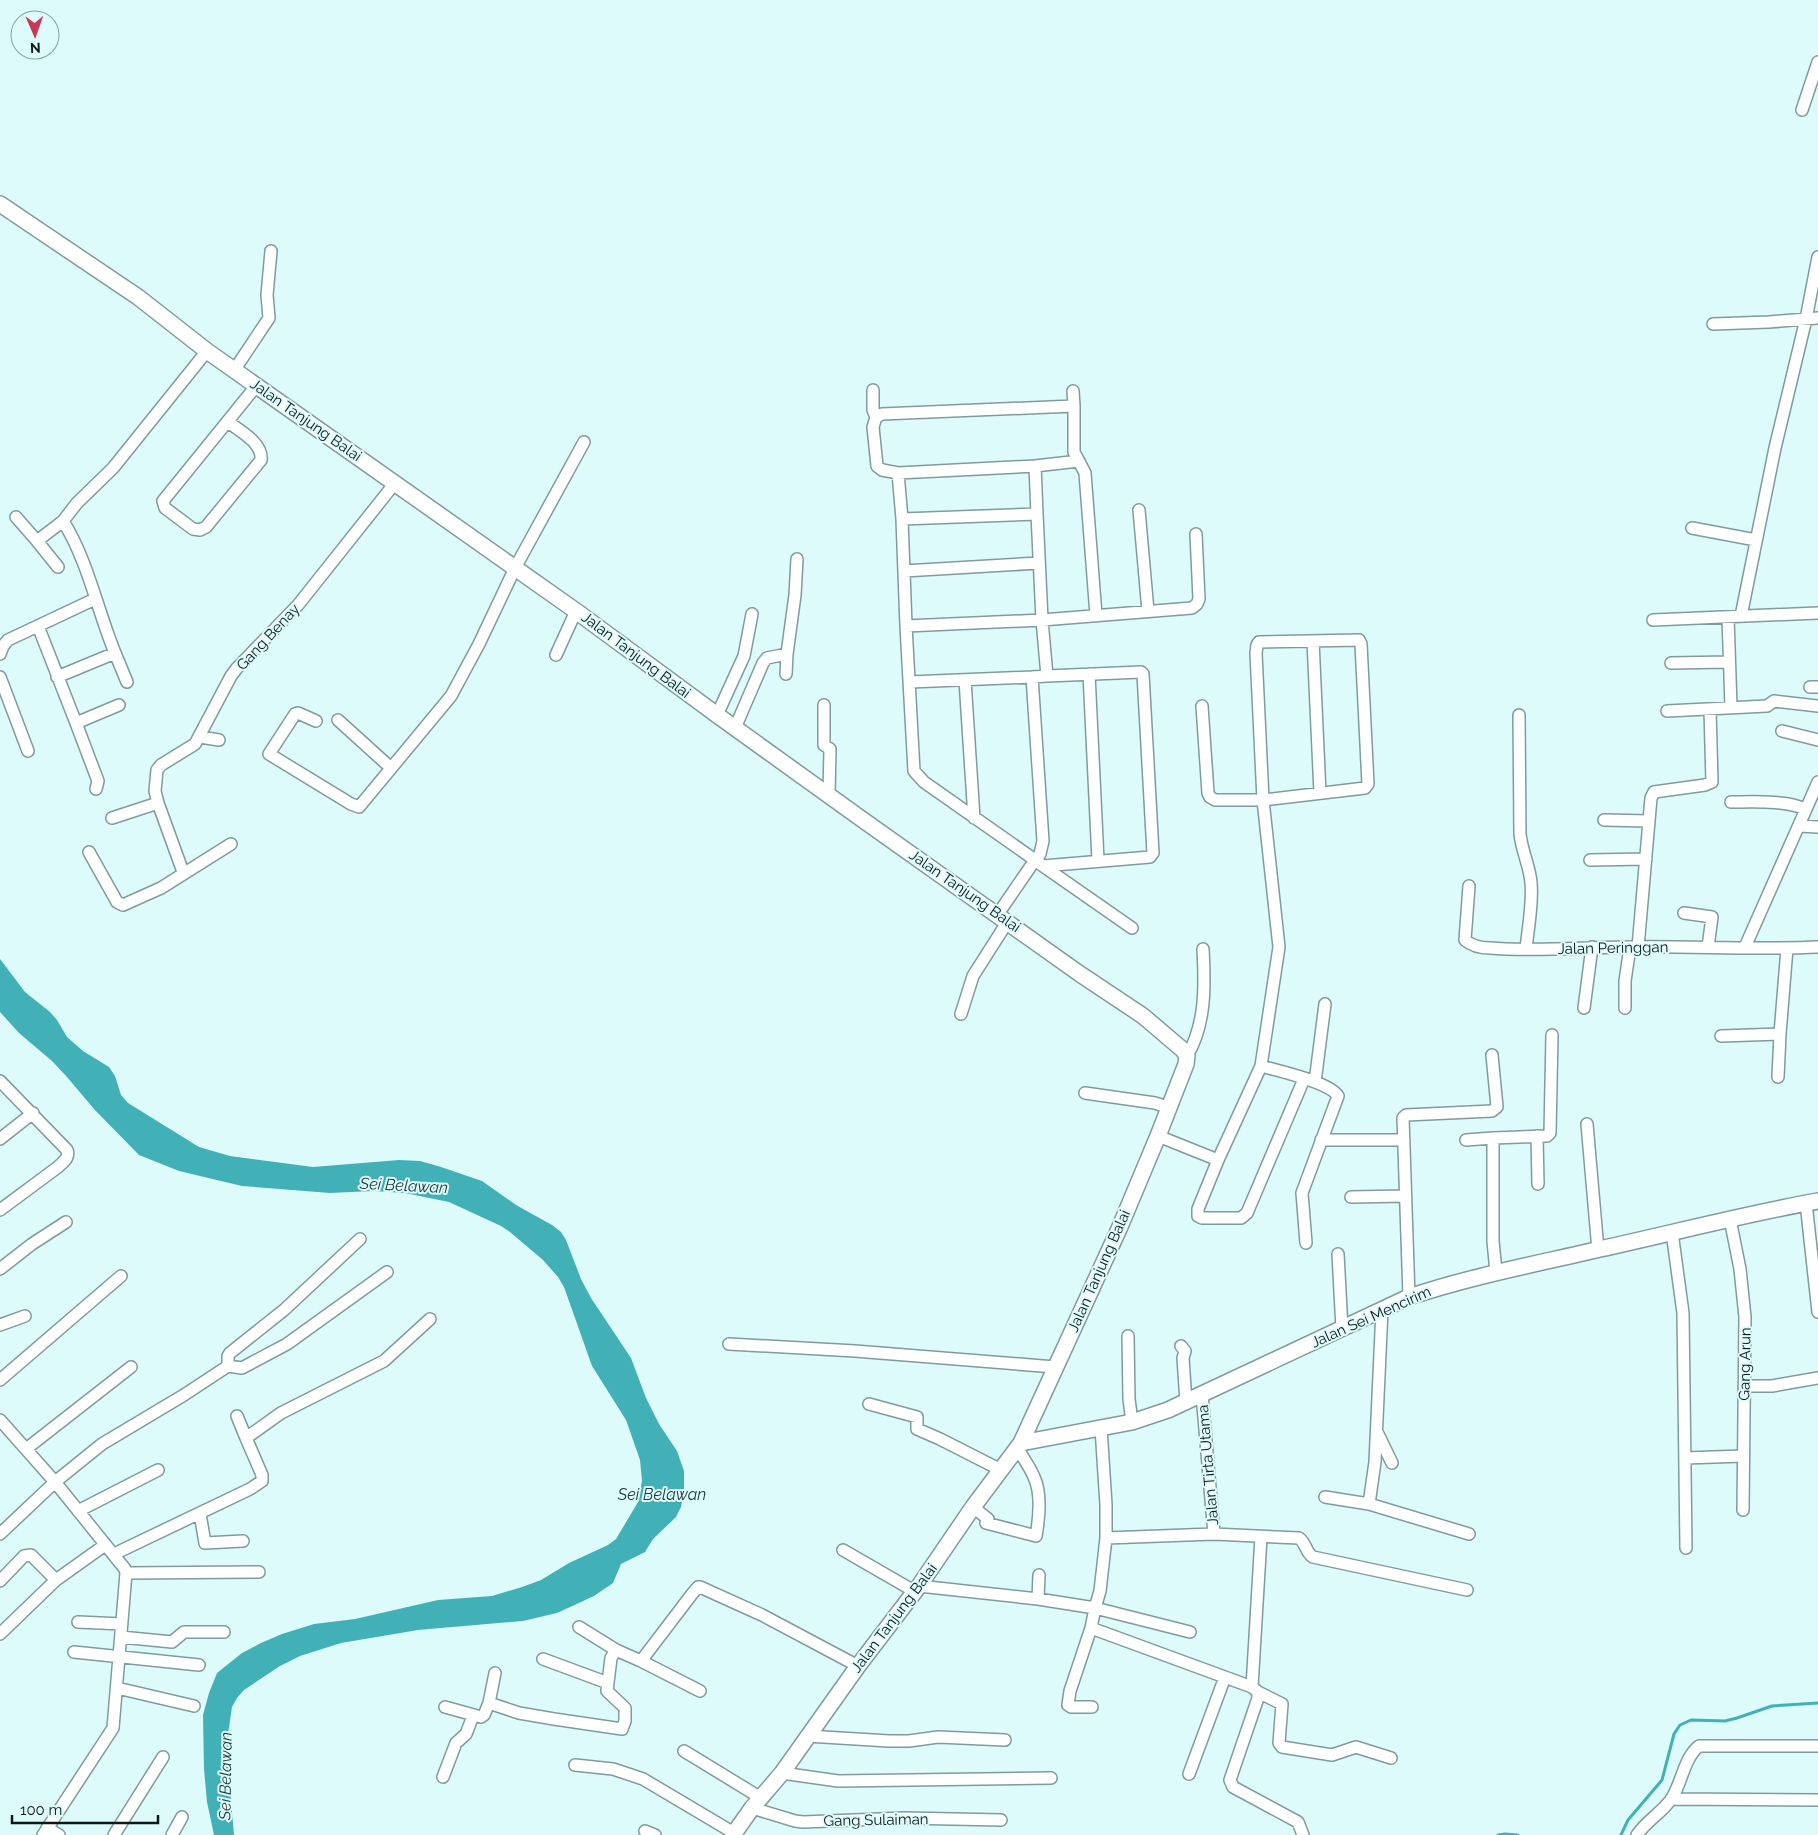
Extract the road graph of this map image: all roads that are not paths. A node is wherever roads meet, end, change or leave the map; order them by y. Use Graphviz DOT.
graph roads {
  1 [pos="1818,62"];
  2 [pos="1802,110"];
  3 [pos="0,204"];
  4 [pos="271,251"];
  5 [pos="1818,257"];
  6 [pos="1816,275"];
  7 [pos="1812,318"];
  8 [pos="1713,324"];
  9 [pos="207,351"];
  10 [pos="235,370"];
  11 [pos="257,385"];
  12 [pos="873,390"];
  13 [pos="1073,390"];
  14 [pos="1074,406"];
  15 [pos="876,417"];
  16 [pos="228,422"];
  17 [pos="584,442"];
  18 [pos="1079,461"];
  19 [pos="1035,466"];
  20 [pos="898,473"];
  21 [pos="395,483"];
  22 [pos="1139,510"];
  23 [pos="1037,514"];
  24 [pos="16,517"];
  25 [pos="902,519"];
  26 [pos="63,521"];
  27 [pos="1692,528"];
  28 [pos="1196,534"];
  29 [pos="1756,540"];
  30 [pos="37,541"];
  31 [pos="796,559"];
  32 [pos="1040,563"];
  33 [pos="58,567"];
  34 [pos="515,568"];
  35 [pos="904,571"];
  36 [pos="95,599"];
  37 [pos="576,611"];
  38 [pos="1148,611"];
  39 [pos="1818,613"];
  40 [pos="752,614"];
  41 [pos="1096,615"];
  42 [pos="1741,616"];
  43 [pos="1728,617"];
  44 [pos="1042,620"];
  45 [pos="1654,620"];
  46 [pos="38,626"];
  47 [pos="906,626"];
  48 [pos="1313,641"];
  49 [pos="115,653"];
  50 [pos="0,654"];
  51 [pos="786,654"];
  52 [pos="556,655"];
  53 [pos="1671,662"];
  54 [pos="1729,662"];
  55 [pos="786,674"];
  56 [pos="1090,674"];
  57 [pos="1047,676"];
  58 [pos="0,677"];
  59 [pos="57,677"];
  60 [pos="1032,677"];
  61 [pos="965,680"];
  62 [pos="127,682"];
  63 [pos="910,682"];
  64 [pos="824,705"];
  65 [pos="119,706"];
  66 [pos="1202,706"];
  67 [pos="1818,706"];
  68 [pos="1731,707"];
  69 [pos="1710,710"];
  70 [pos="1667,711"];
  71 [pos="717,715"];
  72 [pos="1519,715"];
  73 [pos="338,720"];
  74 [pos="316,721"];
  75 [pos="76,723"];
  76 [pos="735,728"];
  77 [pos="1782,731"];
  78 [pos="200,737"];
  79 [pos="219,740"];
  80 [pos="1818,740"];
  81 [pos="28,751"];
  82 [pos="390,768"];
  83 [pos="1818,782"];
  84 [pos="96,789"];
  85 [pos="1320,793"];
  86 [pos="829,794"];
  87 [pos="1263,800"];
  88 [pos="1731,802"];
  89 [pos="158,803"];
  90 [pos="1805,809"];
  91 [pos="112,818"];
  92 [pos="974,818"];
  93 [pos="1604,820"];
  94 [pos="1648,821"];
  95 [pos="1798,826"];
  96 [pos="1818,827"];
  97 [pos="231,844"];
  98 [pos="89,852"];
  99 [pos="1646,859"];
  100 [pos="1098,860"];
  101 [pos="1590,860"];
  102 [pos="1039,863"];
  103 [pos="183,872"];
  104 [pos="1469,886"];
  105 [pos="1684,913"];
  106 [pos="1003,918"];
  107 [pos="1132,928"];
  108 [pos="1592,947"];
  109 [pos="1634,947"];
  110 [pos="1708,947"];
  111 [pos="1745,947"];
  112 [pos="1818,947"];
  113 [pos="1787,948"];
  114 [pos="1203,949"];
  115 [pos="1526,949"];
  116 [pos="1325,1004"];
  117 [pos="1584,1008"];
  118 [pos="1625,1008"];
  119 [pos="961,1014"];
  120 [pos="1780,1034"];
  121 [pos="1552,1035"];
  122 [pos="1721,1036"];
  123 [pos="1492,1055"];
  124 [pos="1187,1056"];
  125 [pos="1261,1066"];
  126 [pos="1778,1077"];
  127 [pos="1310,1080"];
  128 [pos="0,1081"];
  129 [pos="1085,1093"];
  130 [pos="1170,1108"];
  131 [pos="33,1113"];
  132 [pos="1587,1124"];
  133 [pos="1158,1136"];
  134 [pos="1537,1136"];
  135 [pos="1493,1138"];
  136 [pos="0,1139"];
  137 [pos="1321,1140"];
  138 [pos="1404,1140"];
  139 [pos="1466,1140"];
  140 [pos="1218,1160"];
  141 [pos="1538,1184"];
  142 [pos="1405,1196"];
  143 [pos="1350,1197"];
  144 [pos="1812,1202"];
  145 [pos="0,1210"];
  146 [pos="1730,1219"];
  147 [pos="66,1222"];
  148 [pos="1672,1232"];
  149 [pos="360,1239"];
  150 [pos="1306,1243"];
  151 [pos="1598,1250"];
  152 [pos="1338,1254"];
  153 [pos="0,1269"];
  154 [pos="387,1272"];
  155 [pos="1496,1272"];
  156 [pos="121,1276"];
  157 [pos="1409,1297"];
  158 [pos="1382,1310"];
  159 [pos="1818,1312"];
  160 [pos="25,1316"];
  161 [pos="430,1319"];
  162 [pos="0,1325"];
  163 [pos="1342,1329"];
  164 [pos="1128,1336"];
  165 [pos="729,1344"];
  166 [pos="1181,1346"];
  167 [pos="228,1366"];
  168 [pos="131,1367"];
  169 [pos="1055,1367"];
  170 [pos="1818,1378"];
  171 [pos="0,1380"];
  172 [pos="1744,1386"];
  173 [pos="1202,1395"];
  174 [pos="1186,1402"];
  175 [pos="869,1404"];
  176 [pos="237,1416"];
  177 [pos="0,1420"];
  178 [pos="1132,1422"];
  179 [pos="1101,1428"];
  180 [pos="1376,1430"];
  181 [pos="246,1438"];
  182 [pos="1019,1446"];
  183 [pos="26,1449"];
  184 [pos="1743,1456"];
  185 [pos="1685,1458"];
  186 [pos="1392,1463"];
  187 [pos="158,1470"];
  188 [pos="1001,1470"];
  189 [pos="55,1482"];
  190 [pos="1325,1497"];
  191 [pos="1369,1504"];
  192 [pos="973,1507"];
  193 [pos="1742,1510"];
  194 [pos="78,1511"];
  195 [pos="200,1514"];
  196 [pos="0,1534"];
  197 [pos="1214,1534"];
  198 [pos="1469,1534"];
  199 [pos="1261,1537"];
  200 [pos="1106,1538"];
  201 [pos="243,1541"];
  202 [pos="105,1545"];
  203 [pos="1686,1548"];
  204 [pos="844,1550"];
  205 [pos="114,1554"];
  206 [pos="259,1572"];
  207 [pos="126,1573"];
  208 [pos="1039,1575"];
  209 [pos="56,1580"];
  210 [pos="0,1582"];
  211 [pos="917,1588"];
  212 [pos="1467,1590"];
  213 [pos="1038,1599"];
  214 [pos="1095,1608"];
  215 [pos="78,1622"];
  216 [pos="122,1624"];
  217 [pos="579,1627"];
  218 [pos="1091,1628"];
  219 [pos="224,1632"];
  220 [pos="1190,1632"];
  221 [pos="0,1634"];
  222 [pos="121,1637"];
  223 [pos="616,1650"];
  224 [pos="74,1652"];
  225 [pos="120,1656"];
  226 [pos="543,1659"];
  227 [pos="641,1661"];
  228 [pos="199,1665"];
  229 [pos="858,1666"];
  230 [pos="494,1673"];
  231 [pos="1225,1677"];
  232 [pos="608,1683"];
  233 [pos="117,1688"];
  234 [pos="1255,1690"];
  235 [pos="700,1691"];
  236 [pos="489,1703"];
  237 [pos="194,1706"];
  238 [pos="444,1707"];
  239 [pos="1092,1707"];
  240 [pos="473,1716"];
  241 [pos="807,1736"];
  242 [pos="1005,1740"];
  243 [pos="1818,1746"];
  244 [pos="684,1751"];
  245 [pos="163,1757"];
  246 [pos="1391,1758"];
  247 [pos="575,1765"];
  248 [pos="782,1773"];
  249 [pos="1189,1774"];
  250 [pos="443,1777"];
  251 [pos="1051,1778"];
  252 [pos="1672,1799"];
  253 [pos="1818,1800"];
  254 [pos="757,1803"];
  255 [pos="182,1817"];
  256 [pos="1001,1820"];
  257 [pos="45,1832"];
  258 [pos="734,1834"];
  259 [pos="59,1835"];
  260 [pos="114,1835"];
  261 [pos="172,1835"];
  262 [pos="1303,1835"];
  263 [pos="1637,1835"];
  1 -- 2 [label="street"];
  3 -- 9 [label="street, Jalan Tanjung Balai"];
  4 -- 10 [label="street"];
  5 -- 6 [label="street"];
  6 -- 7 [label="street"];
  7 -- 8 [label="street"];
  7 -- 29 [label="street"];
  9 -- 10 [label="street, Jalan Tanjung Balai"];
  9 -- 26 [label="street"];
  10 -- 11 [label="street, Jalan Tanjung Balai"];
  11 -- 16 [label="street"];
  11 -- 21 [label="street, Jalan Tanjung Balai"];
  12 -- 15 [label="street"];
  13 -- 14 [label="street"];
  14 -- 15 [label="street"];
  14 -- 18 [label="street"];
  15 -- 20 [label="street"];
  16 -- 16 [label="street"];
  17 -- 34 [label="street"];
  18 -- 19 [label="street"];
  18 -- 41 [label="street"];
  19 -- 20 [label="street"];
  19 -- 23 [label="street"];
  20 -- 25 [label="street"];
  21 -- 34 [label="street, Jalan Tanjung Balai"];
  21 -- 78 [label="street, Gang Benay"];
  22 -- 38 [label="street"];
  23 -- 25 [label="street"];
  23 -- 32 [label="street"];
  24 -- 30 [label="street"];
  25 -- 35 [label="street"];
  26 -- 30 [label="street"];
  26 -- 36 [label="street"];
  27 -- 29 [label="street"];
  28 -- 38 [label="street"];
  29 -- 42 [label="street"];
  30 -- 33 [label="street"];
  31 -- 51 [label="street"];
  32 -- 35 [label="street"];
  32 -- 44 [label="street"];
  34 -- 37 [label="street, Jalan Tanjung Balai"];
  34 -- 82 [label="street"];
  35 -- 47 [label="street"];
  36 -- 46 [label="street"];
  36 -- 49 [label="street"];
  37 -- 52 [label="street"];
  37 -- 71 [label="street, Jalan Tanjung Balai"];
  38 -- 41 [label="street"];
  39 -- 42 [label="street"];
  40 -- 71 [label="street"];
  41 -- 44 [label="street"];
  42 -- 43 [label="street"];
  43 -- 45 [label="street"];
  43 -- 54 [label="street"];
  44 -- 47 [label="street"];
  44 -- 57 [label="street"];
  46 -- 50 [label="street"];
  46 -- 59 [label="street"];
  47 -- 63 [label="street"];
  48 -- 85 [label="street"];
  48 -- 85 [label="street"];
  48 -- 87 [label="street"];
  49 -- 59 [label="street"];
  49 -- 62 [label="street"];
  51 -- 55 [label="street"];
  51 -- 76 [label="street"];
  53 -- 54 [label="street"];
  54 -- 68 [label="street"];
  56 -- 57 [label="street"];
  56 -- 100 [label="street"];
  56 -- 100 [label="street"];
  57 -- 60 [label="street"];
  58 -- 81 [label="street"];
  59 -- 75 [label="street"];
  60 -- 61 [label="street"];
  60 -- 102 [label="street"];
  61 -- 63 [label="street"];
  61 -- 92 [label="street"];
  63 -- 92 [label="street"];
  64 -- 86 [label="street"];
  65 -- 75 [label="street"];
  66 -- 87 [label="street"];
  67 -- 68 [label="street"];
  68 -- 69 [label="street"];
  69 -- 70 [label="street"];
  69 -- 94 [label="street"];
  71 -- 76 [label="street, Jalan Tanjung Balai"];
  72 -- 115 [label="street"];
  73 -- 82 [label="street"];
  74 -- 82 [label="street"];
  75 -- 84 [label="street"];
  76 -- 86 [label="street, Jalan Tanjung Balai"];
  77 -- 80 [label="street"];
  78 -- 79 [label="street"];
  78 -- 89 [label="street, Gang Benay"];
  83 -- 90 [label="street"];
  85 -- 87 [label="street"];
  86 -- 106 [label="street, Jalan Tanjung Balai"];
  87 -- 125 [label="street"];
  88 -- 90 [label="street"];
  89 -- 91 [label="street"];
  89 -- 103 [label="street"];
  90 -- 95 [label="street"];
  92 -- 102 [label="street"];
  93 -- 94 [label="street"];
  94 -- 99 [label="street"];
  95 -- 96 [label="street"];
  95 -- 111 [label="street"];
  97 -- 103 [label="street"];
  98 -- 103 [label="street"];
  99 -- 101 [label="street"];
  99 -- 109 [label="street"];
  100 -- 102 [label="street"];
  102 -- 106 [label="street"];
  102 -- 107 [label="street"];
  104 -- 115 [label="street, Jalan Peringgan"];
  105 -- 110 [label="street"];
  106 -- 119 [label="street"];
  106 -- 124 [label="street, Jalan Tanjung Balai"];
  108 -- 109 [label="street, Jalan Peringgan"];
  108 -- 115 [label="street, Jalan Peringgan"];
  108 -- 117 [label="street"];
  109 -- 110 [label="street, Jalan Peringgan"];
  109 -- 118 [label="street"];
  110 -- 111 [label="street, Jalan Peringgan"];
  111 -- 113 [label="street, Jalan Peringgan"];
  112 -- 113 [label="street, Jalan Peringgan"];
  113 -- 120 [label="street"];
  114 -- 124 [label="street"];
  116 -- 127 [label="street"];
  120 -- 122 [label="street"];
  120 -- 126 [label="street"];
  121 -- 134 [label="street"];
  123 -- 138 [label="street"];
  124 -- 130 [label="street, Jalan Tanjung Balai"];
  125 -- 127 [label="street"];
  125 -- 140 [label="street"];
  127 -- 137 [label="street"];
  127 -- 140 [label="street"];
  128 -- 131 [label="street"];
  129 -- 130 [label="street"];
  130 -- 133 [label="street, Jalan Tanjung Balai"];
  131 -- 136 [label="street"];
  131 -- 145 [label="street"];
  132 -- 151 [label="street"];
  133 -- 140 [label="street"];
  133 -- 169 [label="street, Jalan Tanjung Balai"];
  134 -- 135 [label="street"];
  134 -- 141 [label="street"];
  135 -- 139 [label="street"];
  135 -- 155 [label="street"];
  137 -- 138 [label="street"];
  137 -- 150 [label="street"];
  138 -- 142 [label="street"];
  142 -- 143 [label="street"];
  142 -- 157 [label="street"];
  144 -- 146 [label="street, Jalan Sei Mencirim"];
  144 -- 159 [label="street"];
  146 -- 148 [label="street, Jalan Sei Mencirim"];
  146 -- 172 [label="street, Gang Arun"];
  147 -- 153 [label="street"];
  148 -- 151 [label="street, Jalan Sei Mencirim"];
  148 -- 185 [label="street"];
  149 -- 167 [label="street"];
  151 -- 155 [label="street, Jalan Sei Mencirim"];
  152 -- 163 [label="street"];
  154 -- 167 [label="street"];
  155 -- 157 [label="street, Jalan Sei Mencirim"];
  156 -- 171 [label="street"];
  157 -- 158 [label="street, Jalan Sei Mencirim"];
  158 -- 163 [label="street, Jalan Sei Mencirim"];
  158 -- 180 [label="street"];
  160 -- 162 [label="street"];
  161 -- 181 [label="street"];
  163 -- 173 [label="street, Jalan Sei Mencirim"];
  164 -- 178 [label="street"];
  165 -- 169 [label="street"];
  166 -- 174 [label="street"];
  167 -- 189 [label="street"];
  168 -- 183 [label="street"];
  169 -- 182 [label="street, Jalan Tanjung Balai"];
  170 -- 172 [label="street"];
  172 -- 184 [label="street, Gang Arun"];
  173 -- 174 [label="street, Jalan Sei Mencirim"];
  173 -- 197 [label="street, Jalan Tirta Utama"];
  174 -- 178 [label="street, Jalan Sei Mencirim"];
  175 -- 188 [label="street"];
  176 -- 181 [label="street"];
  177 -- 183 [label="street"];
  178 -- 179 [label="street, Jalan Sei Mencirim"];
  179 -- 182 [label="street, Jalan Sei Mencirim"];
  179 -- 200 [label="street"];
  180 -- 186 [label="street"];
  180 -- 191 [label="street"];
  181 -- 195 [label="street"];
  182 -- 188 [label="street, Jalan Tanjung Balai"];
  182 -- 192 [label="street"];
  183 -- 189 [label="street"];
  184 -- 185 [label="street"];
  184 -- 193 [label="street, Gang Arun"];
  185 -- 203 [label="street"];
  187 -- 194 [label="street"];
  188 -- 192 [label="street, Jalan Tanjung Balai"];
  189 -- 194 [label="street"];
  189 -- 196 [label="street"];
  190 -- 191 [label="street"];
  191 -- 198 [label="street"];
  192 -- 211 [label="street, Jalan Tanjung Balai"];
  194 -- 202 [label="street"];
  195 -- 201 [label="street"];
  195 -- 205 [label="street"];
  197 -- 199 [label="street"];
  197 -- 200 [label="street"];
  199 -- 212 [label="street"];
  199 -- 234 [label="street"];
  200 -- 214 [label="street"];
  202 -- 205 [label="street"];
  202 -- 209 [label="street"];
  204 -- 211 [label="street"];
  205 -- 207 [label="street"];
  206 -- 207 [label="street"];
  207 -- 216 [label="street"];
  208 -- 213 [label="street"];
  209 -- 210 [label="street"];
  209 -- 221 [label="street"];
  211 -- 213 [label="street"];
  211 -- 229 [label="street, Jalan Tanjung Balai"];
  213 -- 214 [label="street"];
  214 -- 218 [label="street"];
  214 -- 220 [label="street"];
  215 -- 216 [label="street"];
  216 -- 222 [label="street"];
  217 -- 223 [label="street"];
  218 -- 231 [label="street"];
  218 -- 239 [label="street"];
  219 -- 222 [label="street"];
  222 -- 225 [label="street"];
  223 -- 227 [label="street"];
  223 -- 232 [label="street"];
  224 -- 225 [label="street"];
  225 -- 228 [label="street"];
  225 -- 233 [label="street"];
  226 -- 232 [label="street"];
  227 -- 229 [label="street"];
  227 -- 235 [label="street"];
  229 -- 241 [label="street, Jalan Tanjung Balai"];
  230 -- 236 [label="street"];
  231 -- 234 [label="street"];
  231 -- 249 [label="street"];
  232 -- 236 [label="street"];
  233 -- 237 [label="street"];
  233 -- 257 [label="street"];
  234 -- 246 [label="street"];
  234 -- 262 [label="street"];
  236 -- 240 [label="street"];
  238 -- 240 [label="street"];
  240 -- 250 [label="street"];
  241 -- 242 [label="street"];
  241 -- 248 [label="street, Jalan Tanjung Balai"];
  243 -- 252 [label="street"];
  244 -- 254 [label="street, Gang Sulaiman"];
  245 -- 260 [label="street"];
  247 -- 258 [label="street"];
  248 -- 251 [label="street"];
  248 -- 254 [label="street, Jalan Tanjung Balai"];
  252 -- 253 [label="street"];
  252 -- 263 [label="street"];
  254 -- 256 [label="street, Gang Sulaiman"];
  254 -- 258 [label="street, Jalan Tanjung Balai"];
  255 -- 261 [label="street"];
  257 -- 259 [label="street"];
}
